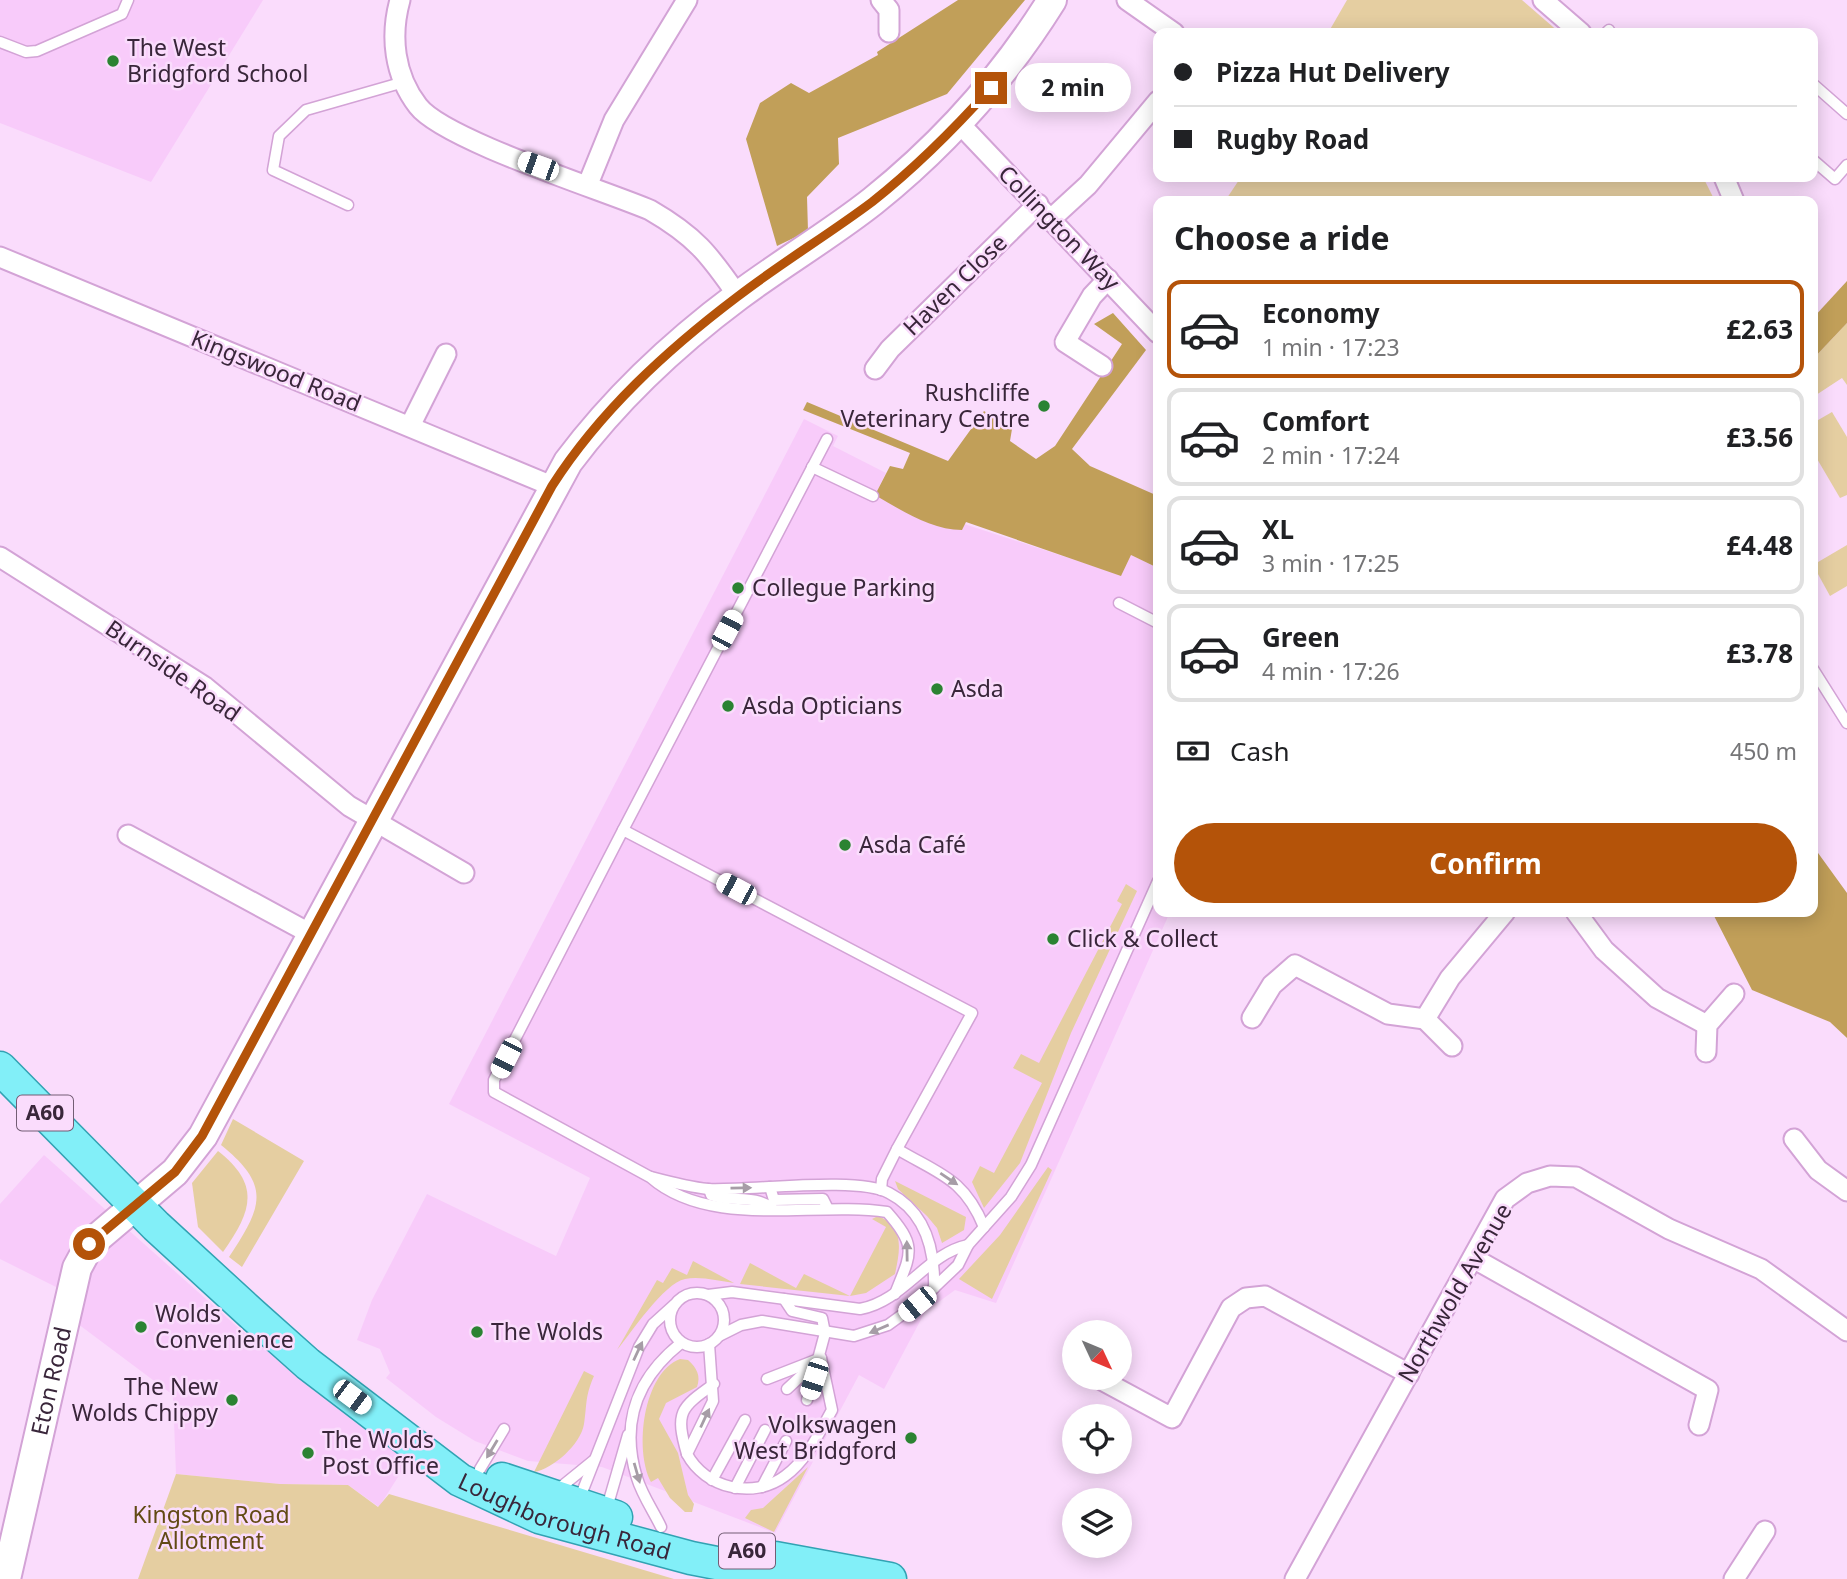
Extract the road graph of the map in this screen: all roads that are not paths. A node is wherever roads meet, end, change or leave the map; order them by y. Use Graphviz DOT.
graph roads {
  1 [pos="128,0"];
  2 [pos="400,0"];
  3 [pos="687,0"];
  4 [pos="881,0"];
  5 [pos="1052,0"];
  6 [pos="1127,0"];
  7 [pos="1543,0"];
  8 [pos="1167,28"];
  9 [pos="1575,28"];
  10 [pos="889,32"];
  11 [pos="0,42"];
  12 [pos="404,82"];
  13 [pos="1818,88"];
  14 [pos="1153,107"];
  15 [pos="1847,114"];
  16 [pos="959,123"];
  17 [pos="1818,164"];
  18 [pos="1847,165"];
  19 [pos="588,184"];
  20 [pos="348,205"];
  21 [pos="1045,211"];
  22 [pos="0,257"];
  23 [pos="1108,279"];
  24 [pos="738,296"];
  25 [pos="1153,328"];
  26 [pos="446,354"];
  27 [pos="1102,366"];
  28 [pos="875,369"];
  29 [pos="410,426"];
  30 [pos="827,439"];
  31 [pos="812,467"];
  32 [pos="552,486"];
  33 [pos="873,496"];
  34 [pos="0,557"];
  35 [pos="1119,603"];
  36 [pos="1153,620"];
  37 [pos="1818,677"];
  38 [pos="1847,723"];
  39 [pos="372,822"];
  40 [pos="623,830"];
  41 [pos="128,835"];
  42 [pos="464,873"];
  43 [pos="1153,892"];
  44 [pos="1501,917"];
  45 [pos="1580,917"];
  46 [pos="312,934"];
  47 [pos="1734,995"];
  48 [pos="1252,1018"];
  49 [pos="1425,1019"];
  50 [pos="1707,1025"];
  51 [pos="1452,1045"];
  52 [pos="1706,1052"];
  53 [pos="0,1068"];
  54 [pos="1794,1139"];
  55 [pos="897,1149"];
  56 [pos="650,1177"];
  57 [pos="770,1187"];
  58 [pos="709,1189"];
  59 [pos="881,1190"];
  60 [pos="1847,1191"];
  61 [pos="135,1205"];
  62 [pos="772,1208"];
  63 [pos="828,1209"];
  64 [pos="984,1227"];
  65 [pos="968,1245"];
  66 [pos="1473,1258"];
  67 [pos="934,1261"];
  68 [pos="933,1289"];
  69 [pos="895,1294"];
  70 [pos="708,1295"];
  71 [pos="784,1299"];
  72 [pos="674,1305"];
  73 [pos="1847,1331"];
  74 [pos="825,1333"];
  75 [pos="719,1336"];
  76 [pos="681,1343"];
  77 [pos="709,1344"];
  78 [pos="821,1358"];
  79 [pos="1409,1374"];
  80 [pos="767,1379"];
  81 [pos="714,1384"];
  82 [pos="787,1389"];
  83 [pos="1120,1390"];
  84 [pos="807,1400"];
  85 [pos="745,1420"];
  86 [pos="1699,1425"];
  87 [pos="630,1427"];
  88 [pos="504,1429"];
  89 [pos="765,1430"];
  90 [pos="786,1441"];
  91 [pos="424,1450"];
  92 [pos="687,1454"];
  93 [pos="595,1459"];
  94 [pos="480,1469"];
  95 [pos="712,1480"];
  96 [pos="762,1487"];
  97 [pos="735,1488"];
  98 [pos="546,1496"];
  99 [pos="588,1520"];
  100 [pos="661,1527"];
  101 [pos="8,1531"];
  102 [pos="1765,1531"];
  103 [pos="6,1579"];
  104 [pos="797,1579"];
  105 [pos="890,1579"];
  106 [pos="1295,1579"];
  107 [pos="1734,1579"];
  1 -- 11 [label="lane"];
  2 -- 12 [label="street"];
  3 -- 19 [label="street"];
  4 -- 10 [label="street"];
  5 -- 16 [label="street, Eton Road"];
  6 -- 8 [label="street"];
  7 -- 9 [label="street"];
  12 -- 19 [label="street"];
  12 -- 20 [label="lane"];
  13 -- 15 [label="lane"];
  14 -- 21 [label="street, Haven Close"];
  16 -- 21 [label="street, Collington Way"];
  16 -- 24 [label="street, Eton Road"];
  17 -- 18 [label="lane"];
  19 -- 24 [label="street"];
  21 -- 23 [label="street, Collington Way"];
  21 -- 28 [label="street, Haven Close"];
  22 -- 29 [label="street, Kingswood Road"];
  23 -- 25 [label="street, Collington Way"];
  23 -- 27 [label="street"];
  24 -- 32 [label="street, Eton Road"];
  26 -- 29 [label="street"];
  29 -- 32 [label="street, Kingswood Road"];
  30 -- 31 [label="lane"];
  31 -- 33 [label="lane"];
  31 -- 40 [label="lane"];
  32 -- 39 [label="street, Eton Road"];
  34 -- 39 [label="street, Burnside Road"];
  35 -- 36 [label="lane"];
  37 -- 38 [label="lane"];
  39 -- 42 [label="street, Burnside Road"];
  39 -- 46 [label="street, Eton Road"];
  40 -- 55 [label="lane"];
  40 -- 56 [label="lane"];
  41 -- 46 [label="street"];
  43 -- 64 [label="lane"];
  44 -- 49 [label="street"];
  45 -- 50 [label="street"];
  46 -- 61 [label="street, Eton Road"];
  47 -- 50 [label="street"];
  48 -- 49 [label="street"];
  49 -- 51 [label="street"];
  50 -- 52 [label="street"];
  53 -- 61 [label="main road, Loughborough Road / A60"];
  54 -- 60 [label="street"];
  55 -- 59 [label="lane"];
  55 -- 64 [label="lane, one-way"];
  56 -- 58 [label="lane"];
  56 -- 62 [label="lane"];
  58 -- 57 [label="lane, one-way"];
  57 -- 59 [label="lane"];
  57 -- 63 [label="lane"];
  58 -- 62 [label="lane"];
  59 -- 67 [label="lane"];
  61 -- 91 [label="main road, Loughborough Road / A60"];
  61 -- 101 [label="street, Eton Road"];
  62 -- 63 [label="lane"];
  69 -- 63 [label="lane, one-way"];
  64 -- 65 [label="lane"];
  65 -- 67 [label="lane"];
  65 -- 68 [label="lane"];
  66 -- 73 [label="street, Northwold Avenue"];
  66 -- 79 [label="street, Northwold Avenue"];
  66 -- 86 [label="street"];
  67 -- 68 [label="lane"];
  67 -- 69 [label="lane"];
  68 -- 74 [label="lane, one-way"];
  69 -- 71 [label="lane"];
  70 -- 71 [label="lane"];
  70 -- 72 [label="lane"];
  70 -- 75 [label="lane"];
  71 -- 74 [label="lane"];
  72 -- 76 [label="lane"];
  93 -- 72 [label="lane, one-way"];
  74 -- 75 [label="lane"];
  74 -- 78 [label="lane"];
  75 -- 77 [label="lane"];
  76 -- 77 [label="lane"];
  76 -- 87 [label="lane"];
  77 -- 81 [label="lane"];
  78 -- 80 [label="lane"];
  78 -- 82 [label="lane"];
  78 -- 84 [label="lane"];
  78 -- 96 [label="lane"];
  79 -- 83 [label="street"];
  79 -- 106 [label="street, Northwold Avenue"];
  92 -- 81 [label="lane, one-way"];
  81 -- 92 [label="lane"];
  85 -- 95 [label="lane"];
  87 -- 99 [label="lane"];
  87 -- 100 [label="lane, one-way"];
  88 -- 94 [label="lane, one-way"];
  89 -- 97 [label="lane"];
  90 -- 96 [label="lane"];
  91 -- 94 [label="main road, Loughborough Road / A60"];
  91 -- 99 [label="main road, Loughborough Road / A60"];
  92 -- 95 [label="lane"];
  93 -- 98 [label="lane"];
  93 -- 99 [label="lane"];
  94 -- 98 [label="main road, Loughborough Road / A60"];
  95 -- 97 [label="lane"];
  96 -- 97 [label="lane"];
  98 -- 99 [label="main road, Loughborough Road / A60"];
  99 -- 100 [label="main road, Loughborough Road / A60"];
  99 -- 104 [label="main road, Loughborough Road / A60"];
  100 -- 105 [label="main road, Loughborough Road / A60"];
  101 -- 103 [label="street, Eton Road"];
  102 -- 107 [label="street"];
}
